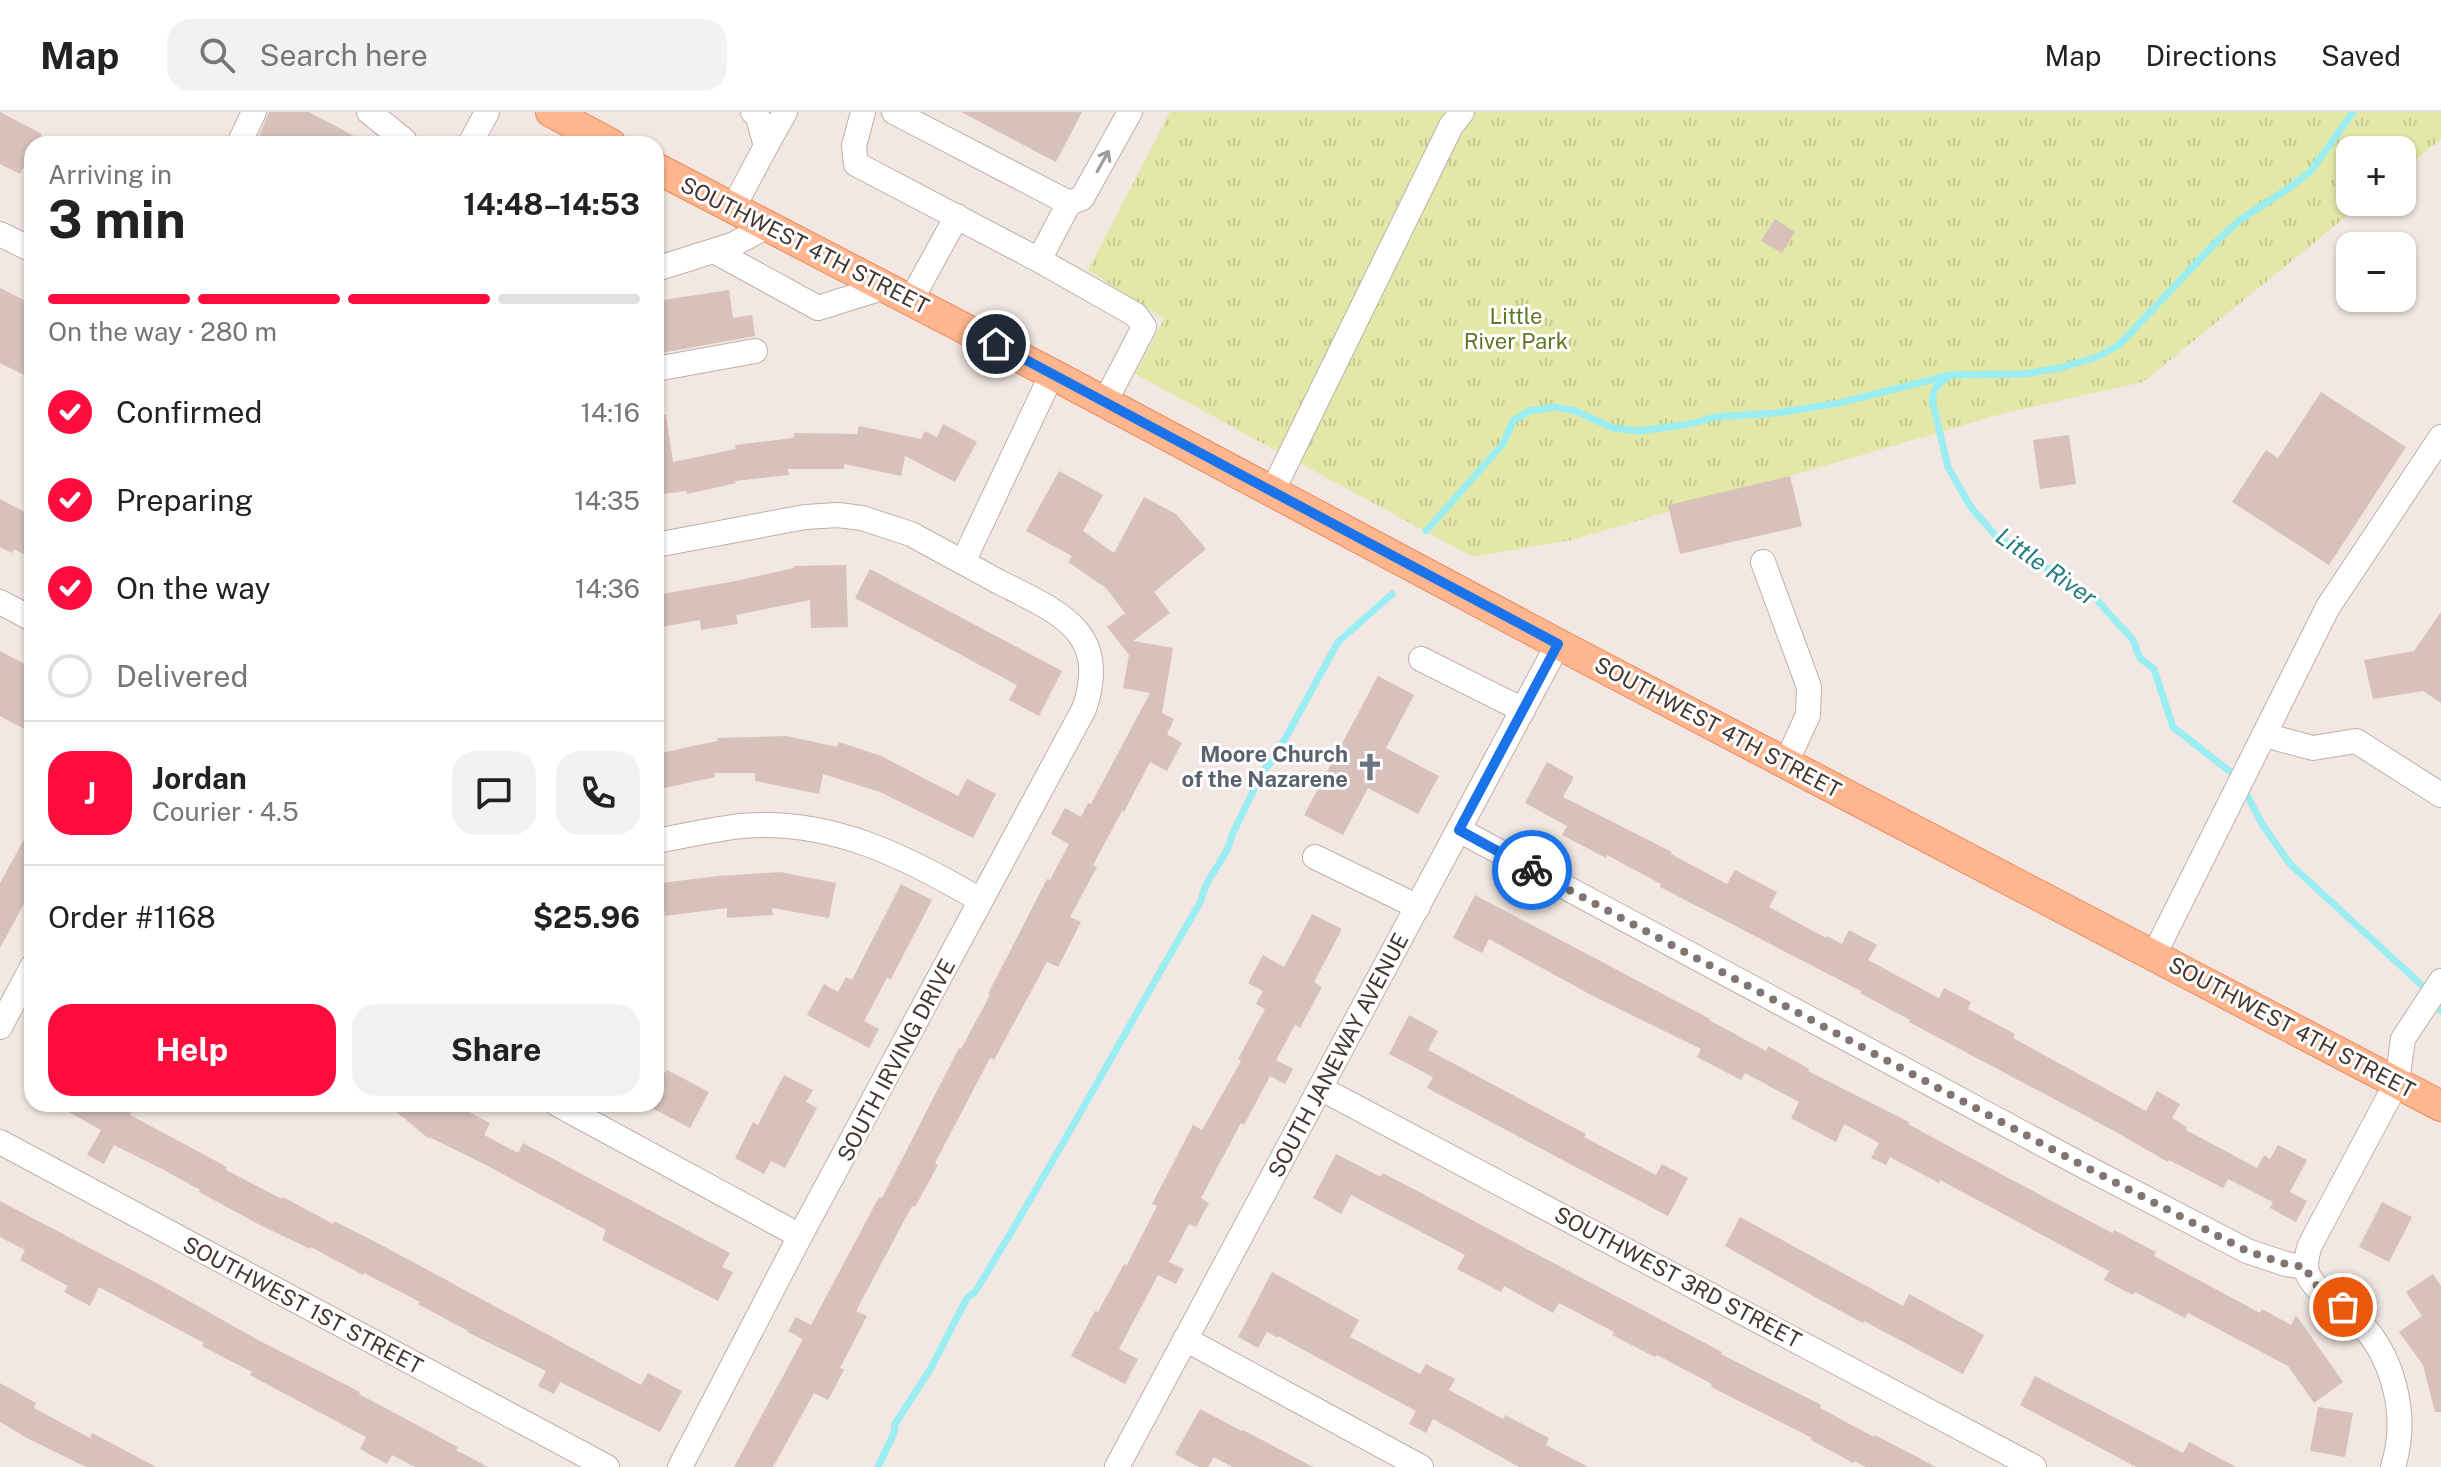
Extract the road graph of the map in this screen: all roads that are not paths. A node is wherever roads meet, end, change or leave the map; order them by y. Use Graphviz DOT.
graph roads {
  1 [pos="254,112"];
  2 [pos="369,112"];
  3 [pos="487,112"];
  4 [pos="551,112"];
  5 [pos="753,112"];
  6 [pos="785,112"];
  7 [pos="863,112"];
  8 [pos="1130,112"];
  9 [pos="1462,112"];
  10 [pos="905,115"];
  11 [pos="243,136"];
  12 [pos="399,136"];
  13 [pos="474,136"];
  14 [pos="596,136"];
  15 [pos="766,146"];
  16 [pos="664,173"];
  17 [pos="1069,203"];
  18 [pos="733,208"];
  19 [pos="957,216"];
  20 [pos="768,226"];
  21 [pos="0,234"];
  22 [pos="24,246"];
  23 [pos="714,251"];
  24 [pos="1039,260"];
  25 [pos="664,267"];
  26 [pos="898,294"];
  27 [pos="755,351"];
  28 [pos="664,368"];
  29 [pos="1052,374"];
  30 [pos="1105,402"];
  31 [pos="2441,437"];
  32 [pos="1272,492"];
  33 [pos="664,543"];
  34 [pos="963,562"];
  35 [pos="1763,562"];
  36 [pos="0,602"];
  37 [pos="24,615"];
  38 [pos="1558,644"];
  39 [pos="1421,659"];
  40 [pos="1523,710"];
  41 [pos="2264,735"];
  42 [pos="1786,763"];
  43 [pos="2441,795"];
  44 [pos="1459,830"];
  45 [pos="664,840"];
  46 [pos="1315,857"];
  47 [pos="980,900"];
  48 [pos="1418,907"];
  49 [pos="2154,955"];
  50 [pos="2441,981"];
  51 [pos="10,985"];
  52 [pos="0,1027"];
  53 [pos="2397,1082"];
  54 [pos="1320,1088"];
  55 [pos="2441,1106"];
  56 [pos="572,1112"];
  57 [pos="0,1142"];
  58 [pos="800,1236"];
  59 [pos="2306,1267"];
  60 [pos="1185,1339"];
  61 [pos="607,1467"];
  62 [pos="680,1467"];
  63 [pos="1117,1467"];
  64 [pos="1421,1467"];
  65 [pos="2034,1467"];
  66 [pos="2393,1467"];
  1 -- 11 [label="street"];
  2 -- 12 [label="street"];
  3 -- 13 [label="street"];
  4 -- 14 [label="main road"];
  5 -- 15 [label="street"];
  6 -- 15 [label="street"];
  7 -- 19 [label="street"];
  17 -- 8 [label="street, one-way"];
  9 -- 32 [label="street"];
  10 -- 17 [label="street"];
  15 -- 18 [label="street"];
  16 -- 18 [label="main road, SOUTHWEST 4TH STREET"];
  17 -- 24 [label="street"];
  18 -- 20 [label="main road, SOUTHWEST 4TH STREET"];
  19 -- 24 [label="street"];
  19 -- 26 [label="street"];
  20 -- 23 [label="street"];
  20 -- 26 [label="main road, SOUTHWEST 4TH STREET"];
  21 -- 22 [label="street"];
  23 -- 25 [label="street"];
  23 -- 26 [label="street"];
  24 -- 30 [label="street"];
  26 -- 29 [label="main road, SOUTHWEST 4TH STREET"];
  27 -- 28 [label="street"];
  29 -- 30 [label="main road, SOUTHWEST 4TH STREET"];
  29 -- 34 [label="street"];
  30 -- 32 [label="main road, SOUTHWEST 4TH STREET"];
  31 -- 41 [label="street"];
  32 -- 38 [label="main road, SOUTHWEST 4TH STREET"];
  33 -- 34 [label="street"];
  34 -- 47 [label="street, SOUTH IRVING DRIVE"];
  35 -- 42 [label="street"];
  36 -- 37 [label="street"];
  38 -- 40 [label="street, SOUTH JANEWAY AVENUE"];
  38 -- 42 [label="main road, SOUTHWEST 4TH STREET"];
  39 -- 40 [label="street"];
  40 -- 44 [label="street, SOUTH JANEWAY AVENUE"];
  41 -- 43 [label="street"];
  41 -- 49 [label="street"];
  42 -- 49 [label="main road, SOUTHWEST 4TH STREET"];
  44 -- 48 [label="street, SOUTH JANEWAY AVENUE"];
  44 -- 59 [label="street"];
  45 -- 47 [label="street"];
  46 -- 48 [label="street"];
  47 -- 58 [label="street, SOUTH IRVING DRIVE"];
  48 -- 54 [label="street, SOUTH JANEWAY AVENUE"];
  49 -- 53 [label="main road, SOUTHWEST 4TH STREET"];
  50 -- 53 [label="street"];
  51 -- 52 [label="street"];
  53 -- 55 [label="main road, SOUTHWEST 4TH STREET"];
  53 -- 59 [label="street"];
  54 -- 60 [label="street, SOUTH JANEWAY AVENUE"];
  54 -- 65 [label="street, SOUTHWEST 3RD STREET"];
  56 -- 58 [label="street"];
  57 -- 61 [label="street, SOUTHWEST 1ST STREET"];
  58 -- 62 [label="street, SOUTH IRVING DRIVE"];
  59 -- 66 [label="street"];
  60 -- 63 [label="street, SOUTH JANEWAY AVENUE"];
  60 -- 64 [label="street"];
}
